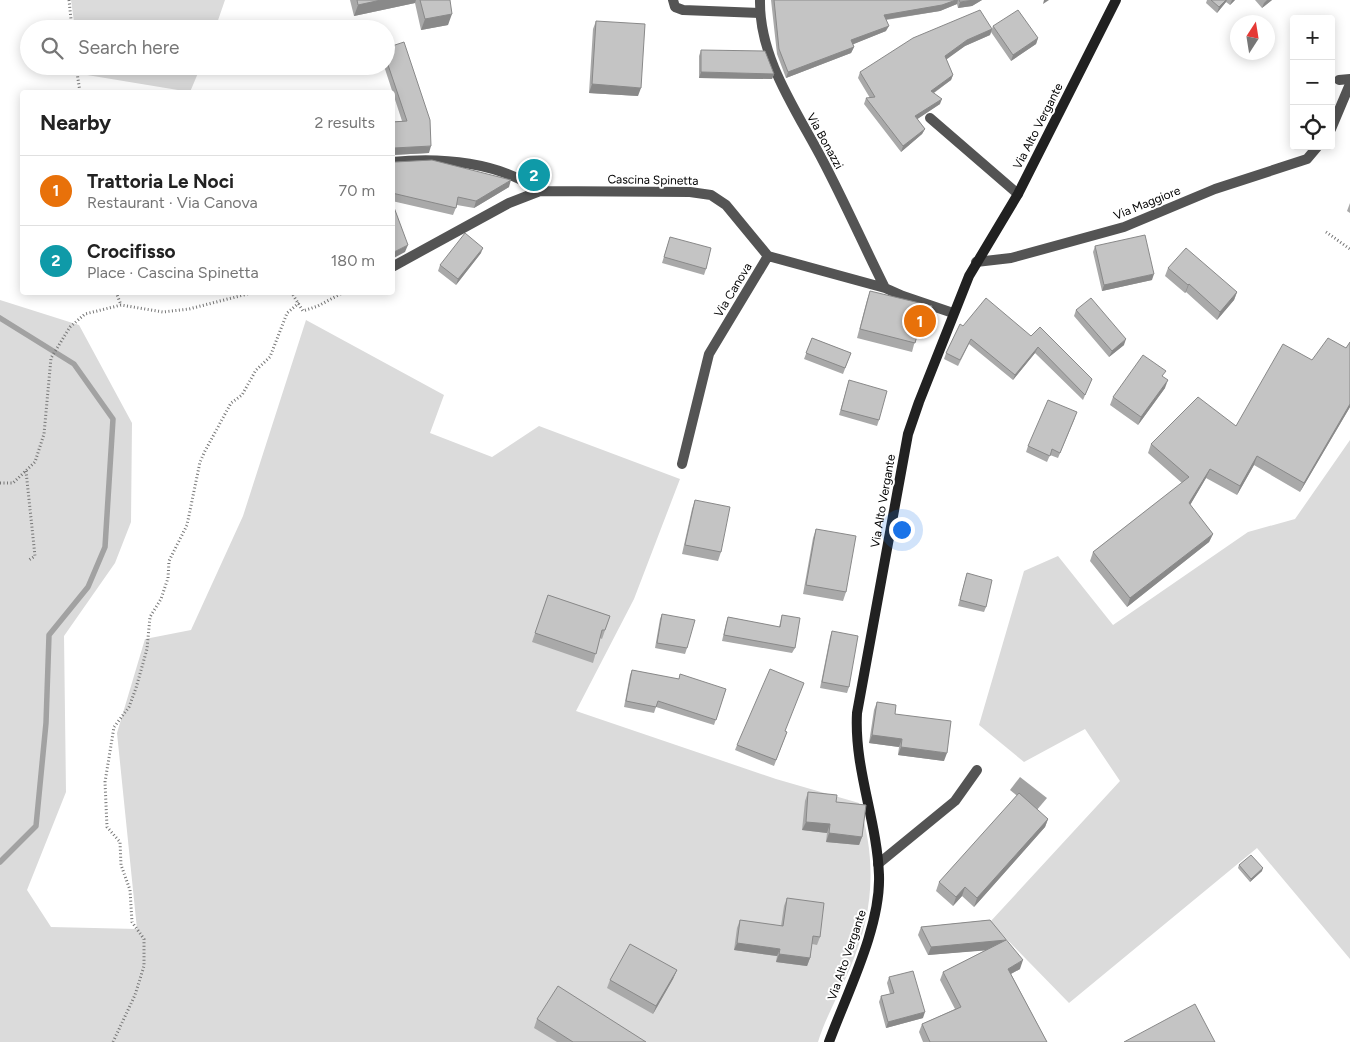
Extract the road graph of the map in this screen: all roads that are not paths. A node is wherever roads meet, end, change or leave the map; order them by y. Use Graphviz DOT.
graph roads {
  1 [pos="673,0"];
  2 [pos="760,0"];
  3 [pos="1116,0"];
  4 [pos="760,13"];
  5 [pos="1350,79"];
  6 [pos="1339,80"];
  7 [pos="1350,84"];
  8 [pos="930,118"];
  9 [pos="1335,120"];
  10 [pos="1315,150"];
  11 [pos="395,162"];
  12 [pos="540,191"];
  13 [pos="1018,194"];
  14 [pos="768,256"];
  15 [pos="981,260"];
  16 [pos="395,265"];
  17 [pos="885,288"];
  18 [pos="953,313"];
  19 [pos="682,464"];
  20 [pos="977,770"];
  21 [pos="878,864"];
  22 [pos="829,1042"];
  1 -- 4 [label="street"];
  2 -- 4 [label="street, Via Bonazzi"];
  3 -- 13 [label="main road, Via Alto Vergante"];
  4 -- 17 [label="street, Via Bonazzi"];
  5 -- 6 [label="street"];
  7 -- 9 [label="street"];
  8 -- 13 [label="street"];
  10 -- 15 [label="street, Via Maggiore"];
  11 -- 12 [label="street"];
  12 -- 14 [label="street, Cascina Spinetta"];
  12 -- 16 [label="street, Cascina Spinetta"];
  13 -- 15 [label="main road, Via Alto Vergante"];
  14 -- 17 [label="street, Via Canova"];
  14 -- 19 [label="street, Via Canova"];
  15 -- 18 [label="main road, Via Alto Vergante"];
  17 -- 18 [label="street, Via Canova"];
  18 -- 21 [label="main road, Via Alto Vergante"];
  20 -- 21 [label="street"];
  21 -- 22 [label="main road, Via Alto Vergante"];
}
